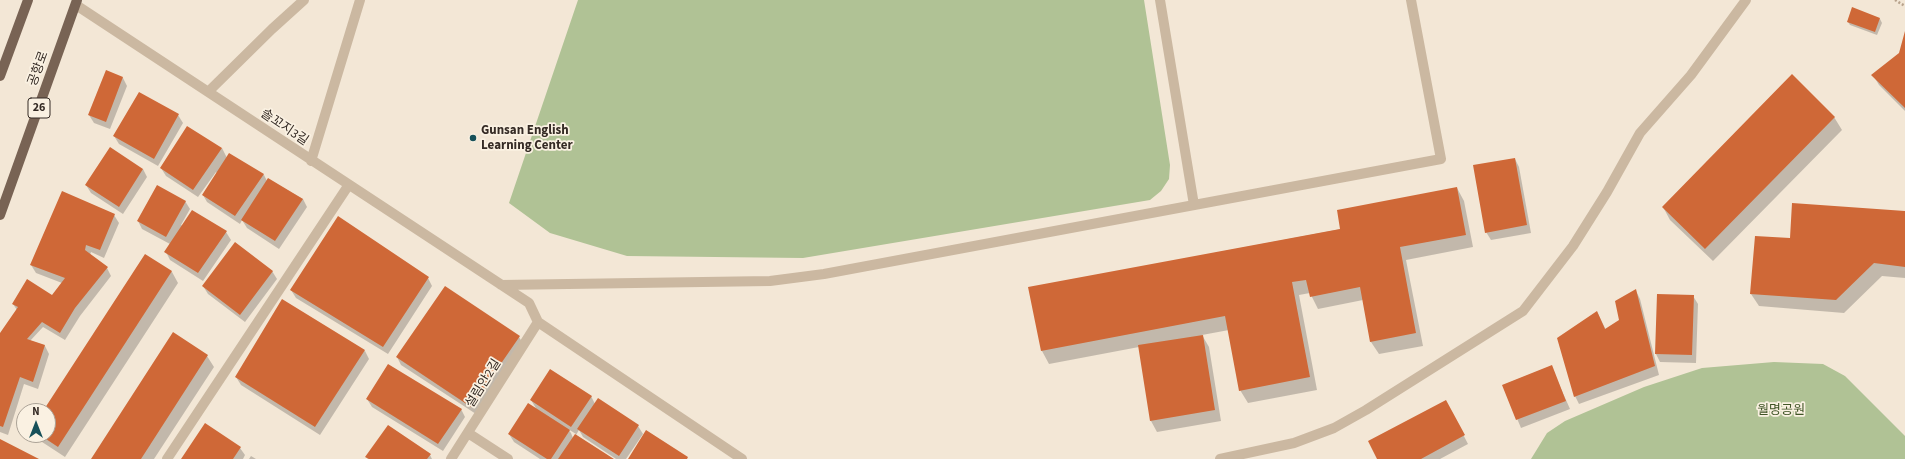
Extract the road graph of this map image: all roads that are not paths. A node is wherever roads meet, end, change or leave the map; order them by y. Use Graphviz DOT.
graph roads {
  1 [pos="28,0"];
  2 [pos="304,0"];
  3 [pos="360,0"];
  4 [pos="1160,0"];
  5 [pos="1412,0"];
  6 [pos="1746,0"];
  7 [pos="77,3"];
  8 [pos="0,76"];
  9 [pos="208,92"];
  10 [pos="311,161"];
  11 [pos="348,186"];
  12 [pos="1194,205"];
  13 [pos="0,215"];
  14 [pos="501,285"];
  15 [pos="538,322"];
  16 [pos="468,433"];
  17 [pos="167,459"];
  18 [pos="451,459"];
  19 [pos="508,459"];
  20 [pos="742,459"];
  21 [pos="1220,459"];
  1 -- 8 [label="main road"];
  2 -- 9 [label="street"];
  3 -- 10 [label="street"];
  4 -- 12 [label="street"];
  5 -- 12 [label="street"];
  6 -- 21 [label="street"];
  7 -- 9 [label="street, 솔꼬지3길"];
  7 -- 13 [label="main road, 공항로 / 26"];
  9 -- 10 [label="street, 솔꼬지3길"];
  10 -- 11 [label="street, 솔꼬지3길"];
  11 -- 14 [label="street, 솔꼬지3길"];
  11 -- 17 [label="street"];
  12 -- 14 [label="street"];
  14 -- 15 [label="street, 솔꼬지3길"];
  15 -- 16 [label="street, 설림안2길"];
  15 -- 20 [label="street"];
  16 -- 18 [label="street, 설림안2길"];
  16 -- 19 [label="street"];
}
